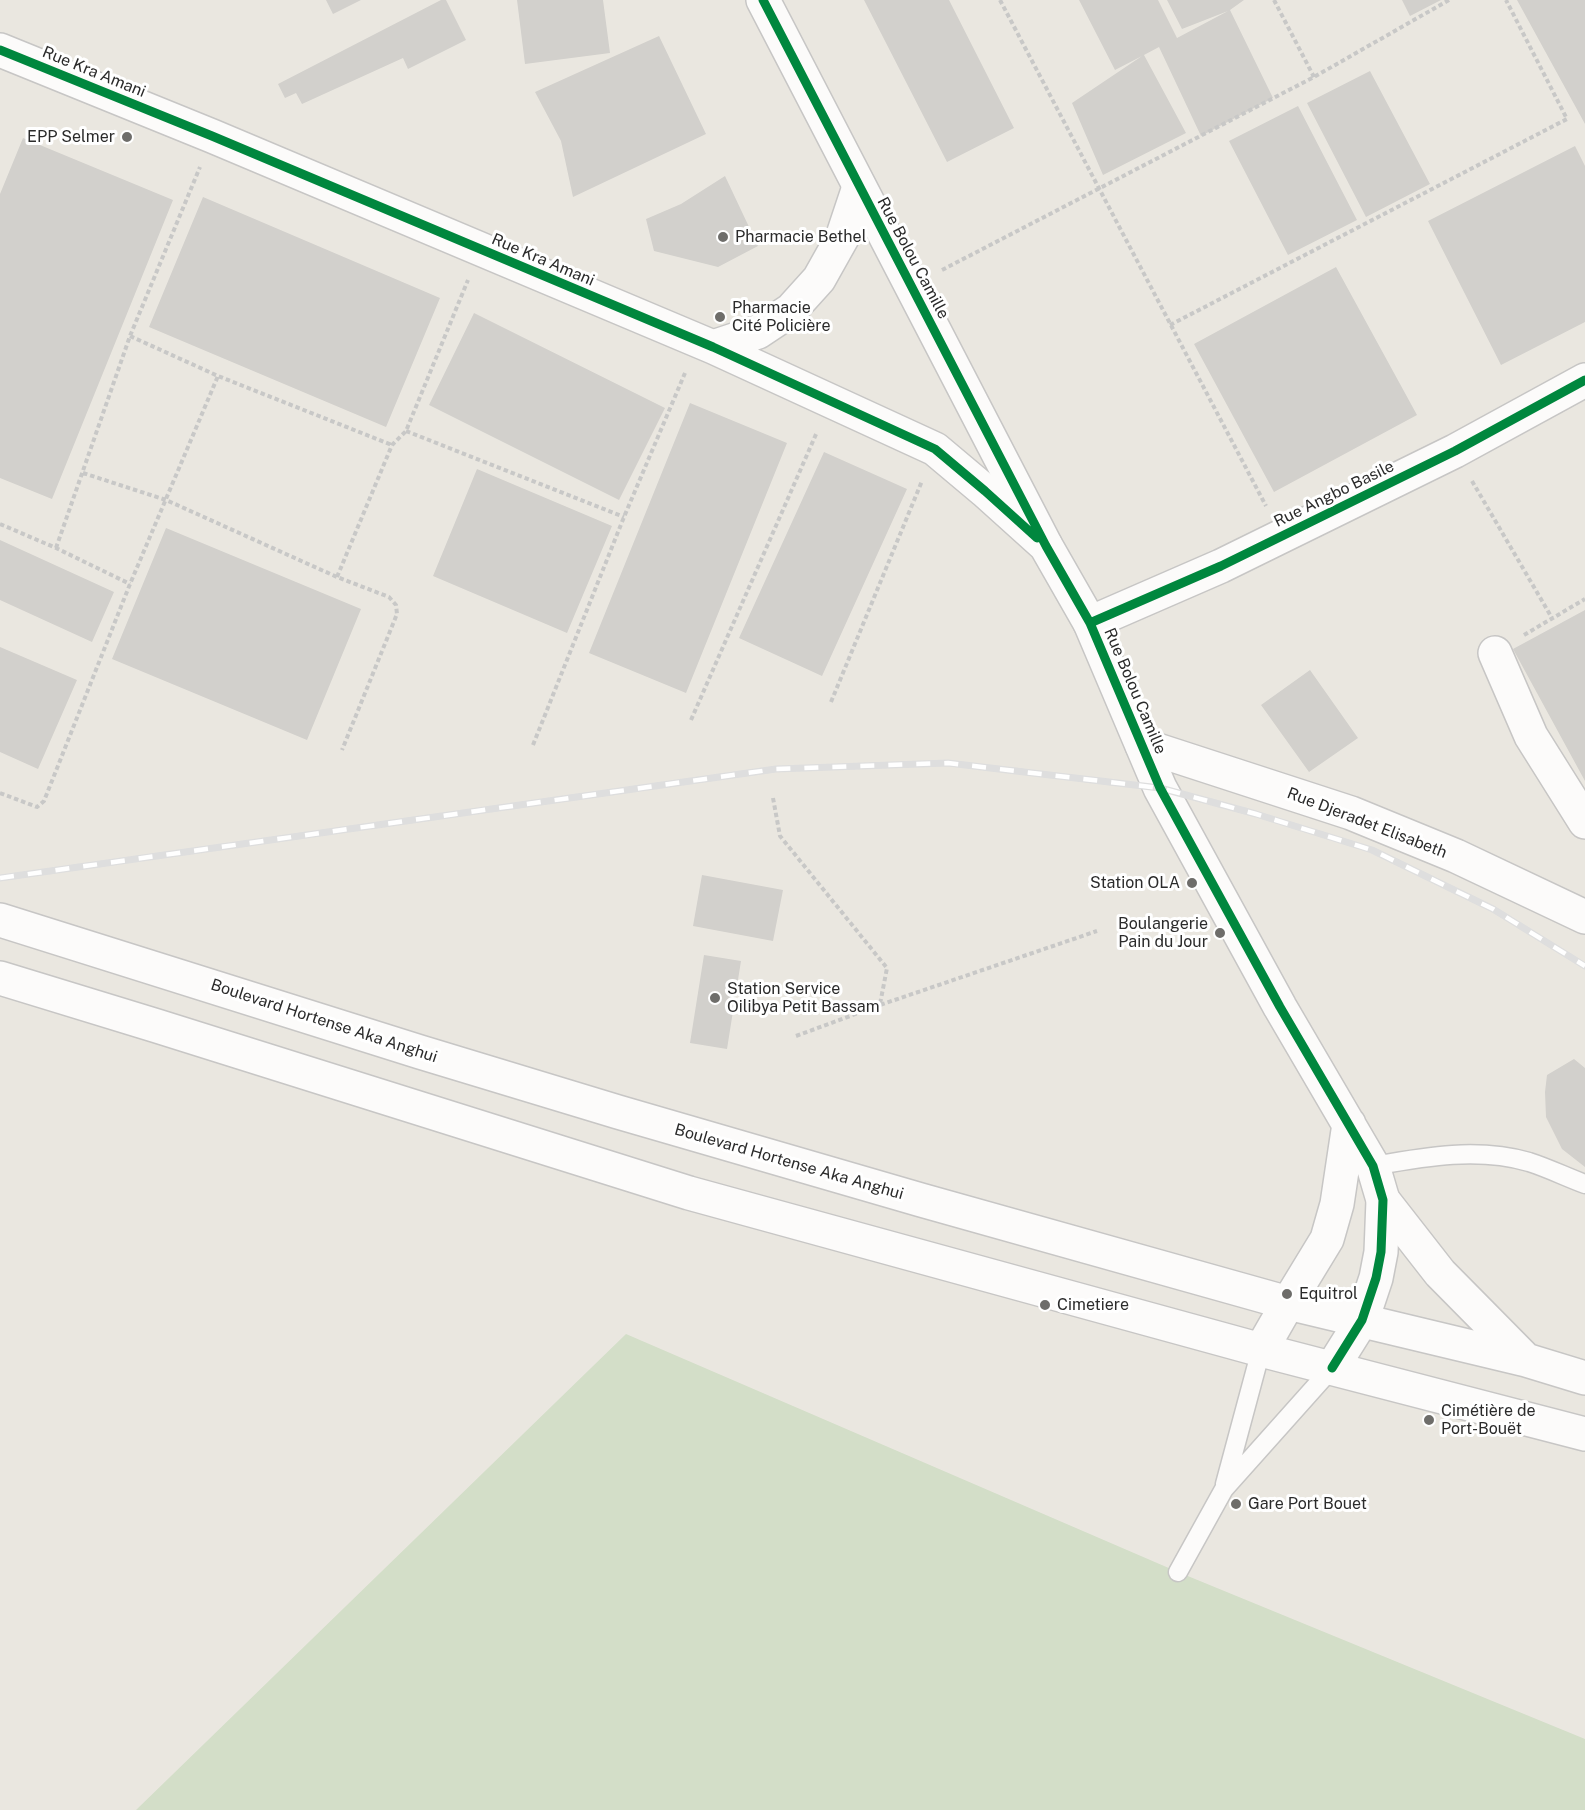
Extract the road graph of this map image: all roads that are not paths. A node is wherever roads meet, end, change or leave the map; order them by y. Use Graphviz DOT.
graph roads {
  1 [pos="763,0"];
  2 [pos="0,50"];
  3 [pos="859,187"];
  4 [pos="706,344"];
  5 [pos="1585,380"];
  6 [pos="1046,546"];
  7 [pos="1090,623"];
  8 [pos="1496,653"];
  9 [pos="1142,745"];
  10 [pos="1585,822"];
  11 [pos="1585,917"];
  12 [pos="0,920"];
  13 [pos="0,978"];
  14 [pos="1349,1124"];
  15 [pos="1372,1166"];
  16 [pos="1585,1184"];
  17 [pos="1383,1200"];
  18 [pos="1287,1303"];
  19 [pos="1362,1320"];
  20 [pos="1261,1350"];
  21 [pos="1526,1360"];
  22 [pos="1332,1368"];
  23 [pos="1585,1378"];
  24 [pos="1585,1434"];
  25 [pos="1224,1489"];
  26 [pos="1178,1572"];
  1 -- 3 [label="street, Rue Bolou Camille"];
  2 -- 4 [label="street, Rue Kra Amani"];
  3 -- 4 [label="street"];
  3 -- 6 [label="street, Rue Bolou Camille"];
  4 -- 6 [label="street, Rue Kra Amani"];
  5 -- 7 [label="street, Rue Angbo Basile"];
  6 -- 7 [label="street, Rue Bolou Camille"];
  7 -- 9 [label="street, Rue Bolou Camille"];
  8 -- 10 [label="street"];
  9 -- 11 [label="street, Rue Djeradet Elisabeth"];
  9 -- 14 [label="street, Rue Bolou Camille"];
  12 -- 18 [label="street, Boulevard Hortense Aka Anghui"];
  13 -- 20 [label="street"];
  14 -- 15 [label="street, Rue Bolou Camille"];
  14 -- 18 [label="street"];
  15 -- 16 [label="lane"];
  15 -- 17 [label="street, Rue Bolou Camille"];
  17 -- 19 [label="street, Rue Bolou Camille"];
  17 -- 21 [label="street"];
  18 -- 19 [label="street, Boulevard Hortense Aka Anghui"];
  18 -- 20 [label="street"];
  19 -- 21 [label="street, Boulevard Hortense Aka Anghui"];
  19 -- 22 [label="street, Rue Bolou Camille"];
  20 -- 22 [label="street"];
  20 -- 25 [label="lane"];
  21 -- 23 [label="street, Boulevard Hortense Aka Anghui"];
  22 -- 24 [label="street"];
  22 -- 25 [label="lane"];
  25 -- 26 [label="lane"];
}
